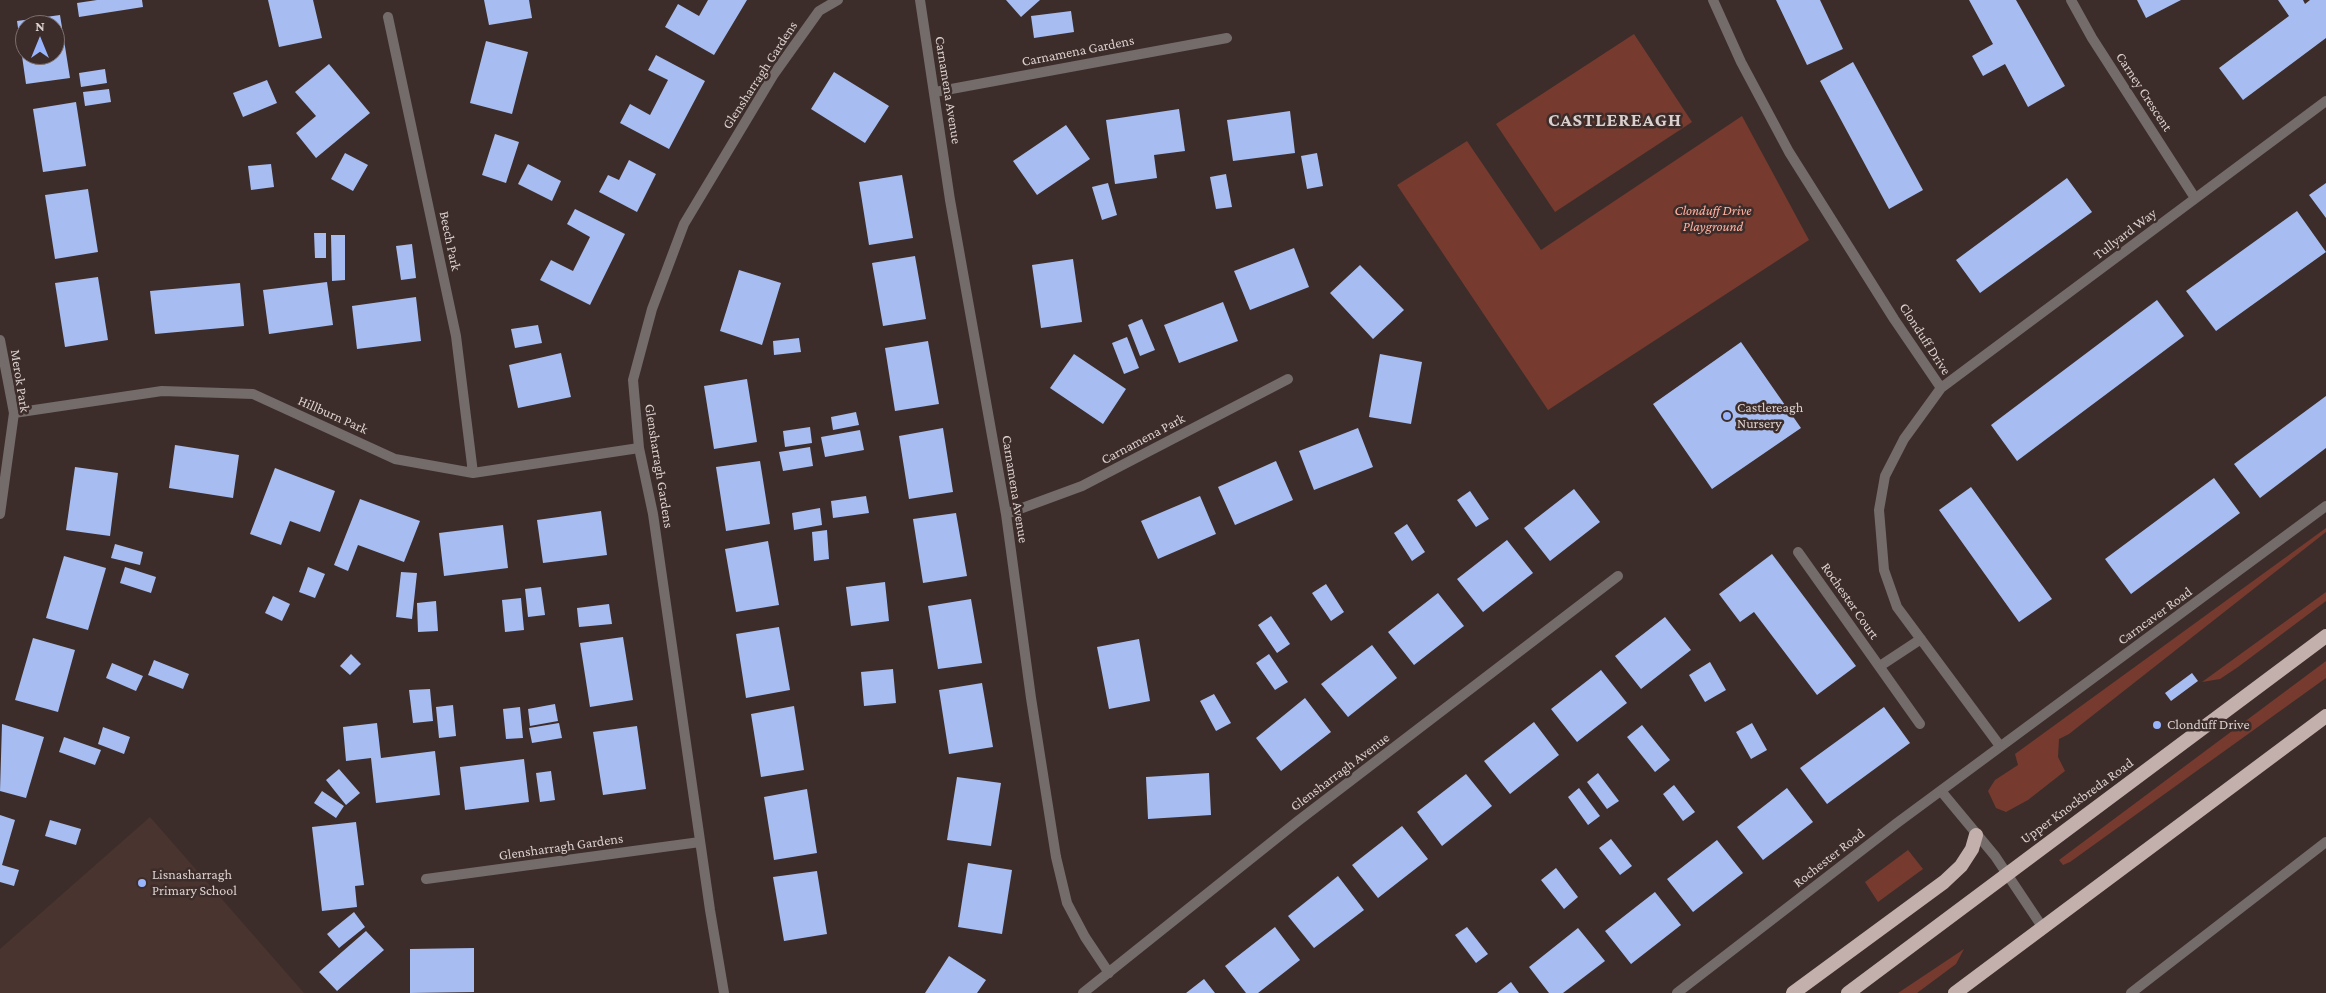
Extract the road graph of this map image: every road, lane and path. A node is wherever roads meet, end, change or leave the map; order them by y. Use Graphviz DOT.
graph roads {
  1 [pos="838,0"];
  2 [pos="920,0"];
  3 [pos="1713,0"];
  4 [pos="2071,0"];
  5 [pos="388,17"];
  6 [pos="1227,38"];
  7 [pos="935,92"];
  8 [pos="2326,101"];
  9 [pos="2195,198"];
  10 [pos="0,340"];
  11 [pos="1288,379"];
  12 [pos="1940,388"];
  13 [pos="14,413"];
  14 [pos="639,448"];
  15 [pos="473,473"];
  16 [pos="2326,506"];
  17 [pos="0,514"];
  18 [pos="1006,514"];
  19 [pos="1798,552"];
  20 [pos="1618,576"];
  21 [pos="2326,636"];
  22 [pos="1921,639"];
  23 [pos="1880,666"];
  24 [pos="2326,716"];
  25 [pos="1920,724"];
  26 [pos="2000,746"];
  27 [pos="1941,791"];
  28 [pos="1976,835"];
  29 [pos="700,842"];
  30 [pos="2326,842"];
  31 [pos="2007,873"];
  32 [pos="426,879"];
  33 [pos="2043,928"];
  34 [pos="1109,973"];
  35 [pos="724,993"];
  36 [pos="1082,993"];
  37 [pos="1677,993"];
  38 [pos="1793,993"];
  39 [pos="1848,993"];
  40 [pos="1955,993"];
  41 [pos="2131,993"];
  1 -- 14 [label="street, Glensharragh Gardens"];
  2 -- 7 [label="street, Carnamena Avenue"];
  3 -- 12 [label="street, Clonduff Drive"];
  4 -- 9 [label="street, Carney Crescent"];
  5 -- 15 [label="street, Beech Park"];
  6 -- 7 [label="street, Carnamena Gardens"];
  7 -- 18 [label="street, Carnamena Avenue"];
  8 -- 9 [label="street, Tullyard Way"];
  9 -- 12 [label="street, Tullyard Way"];
  10 -- 13 [label="street, Merok Park"];
  11 -- 18 [label="street, Carnamena Park"];
  12 -- 22 [label="street, Clonduff Drive"];
  13 -- 15 [label="street, Hillburn Park"];
  13 -- 17 [label="street, Merok Park"];
  14 -- 15 [label="street, Hillburn Park"];
  14 -- 29 [label="street, Glensharragh Gardens"];
  16 -- 26 [label="street, Carncaver Road"];
  18 -- 34 [label="street, Carnamena Avenue"];
  19 -- 23 [label="street, Rochester Court"];
  20 -- 34 [label="street, Glensharragh Avenue"];
  21 -- 31 [label="highway, Upper Knockbreda Road"];
  22 -- 23 [label="street"];
  22 -- 26 [label="street, Clonduff Drive"];
  23 -- 25 [label="street, Rochester Court"];
  24 -- 33 [label="highway"];
  26 -- 27 [label="street, Rochester Road"];
  27 -- 28 [label="street"];
  27 -- 37 [label="street, Rochester Road"];
  28 -- 31 [label="street"];
  28 -- 38 [label="highway"];
  29 -- 32 [label="street, Glensharragh Gardens"];
  29 -- 35 [label="street, Glensharragh Gardens"];
  30 -- 41 [label="street"];
  31 -- 33 [label="street"];
  31 -- 39 [label="highway, Upper Knockbreda Road"];
  33 -- 40 [label="highway"];
  34 -- 36 [label="street, Glensharragh Avenue"];
}
